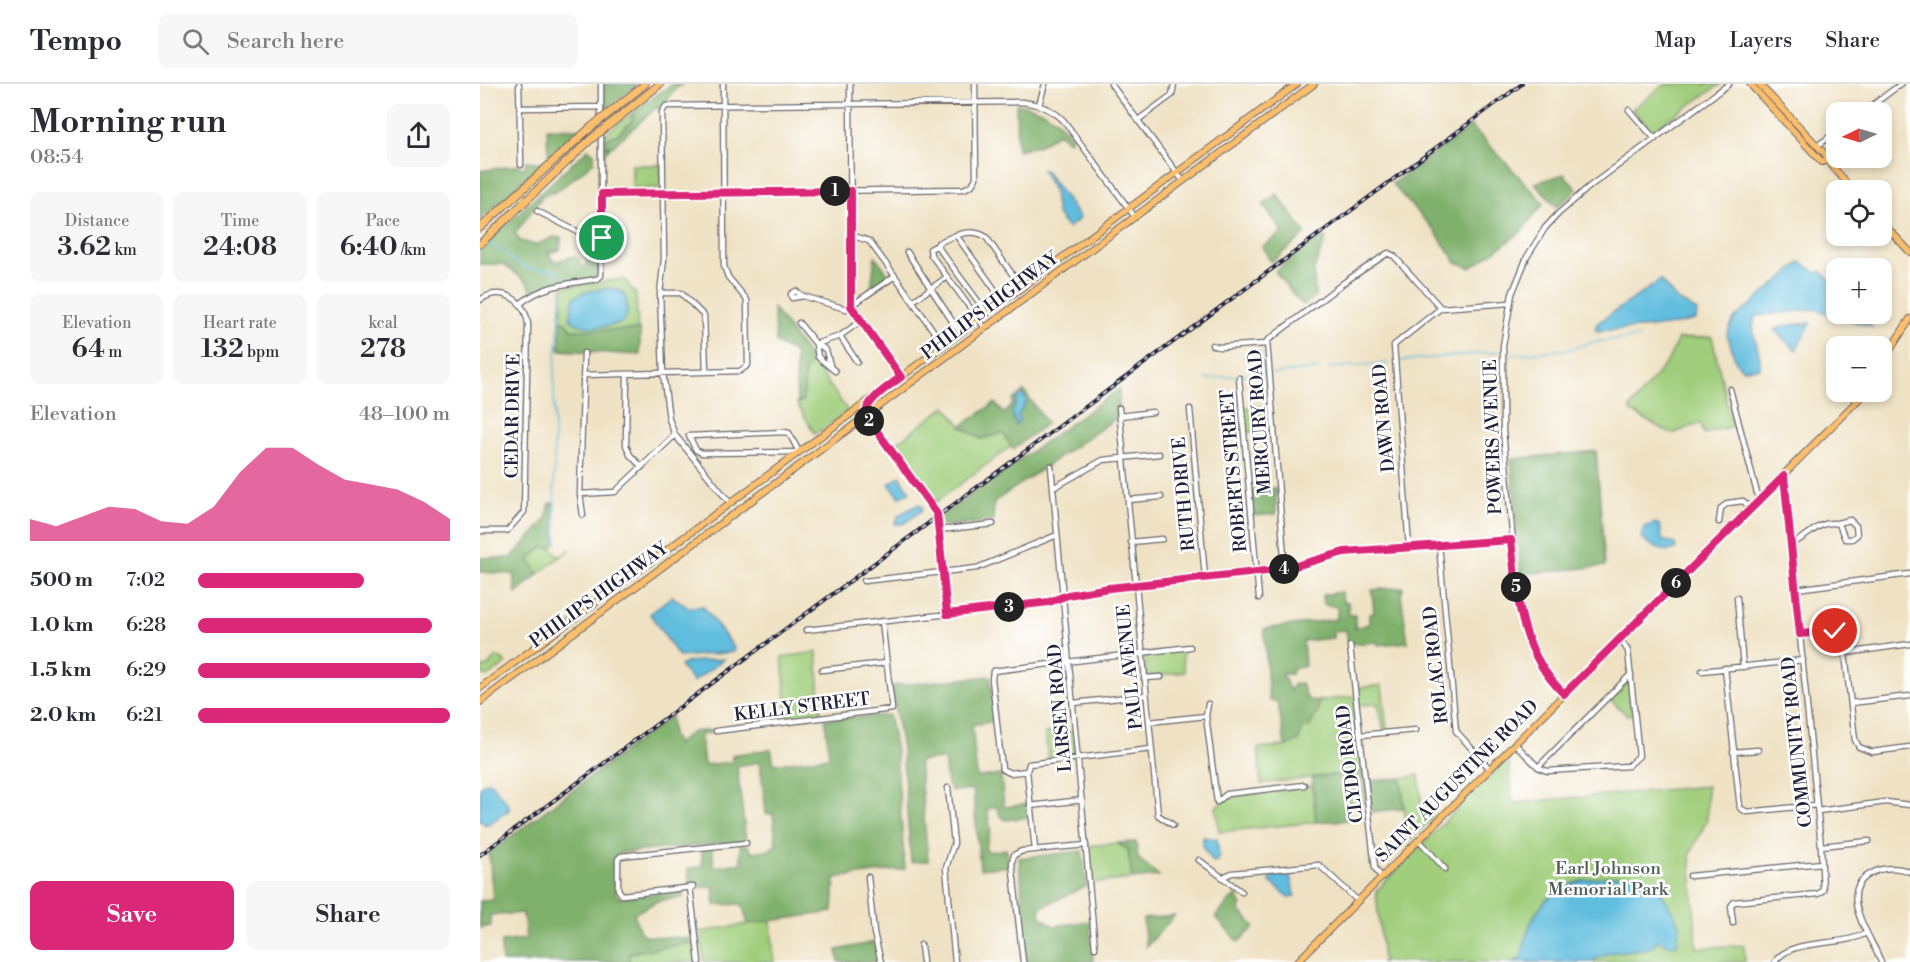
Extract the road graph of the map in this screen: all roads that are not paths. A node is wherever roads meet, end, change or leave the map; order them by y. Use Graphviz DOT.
graph roads {
  1 [pos="519,84"];
  2 [pos="601,84"];
  3 [pos="645,84"];
  4 [pos="660,84"];
  5 [pos="723,84"];
  6 [pos="850,84"];
  7 [pos="975,84"];
  8 [pos="1045,84"];
  9 [pos="1111,84"];
  10 [pos="1174,84"];
  11 [pos="1297,84"];
  12 [pos="1314,84"];
  13 [pos="1729,84"];
  14 [pos="1750,84"];
  15 [pos="1760,84"];
  16 [pos="1901,84"];
  17 [pos="1893,86"];
  18 [pos="1875,102"];
  19 [pos="975,103"];
  20 [pos="850,104"];
  21 [pos="723,105"];
  22 [pos="1039,105"];
  23 [pos="601,107"];
  24 [pos="520,108"];
  25 [pos="1629,110"];
  26 [pos="1138,120"];
  27 [pos="1655,139"];
  28 [pos="1826,139"];
  29 [pos="1805,143"];
  30 [pos="1817,146"];
  31 [pos="1826,155"];
  32 [pos="1826,160"];
  33 [pos="521,165"];
  34 [pos="1834,168"];
  35 [pos="1177,173"];
  36 [pos="1844,180"];
  37 [pos="1183,181"];
  38 [pos="851,191"];
  39 [pos="724,192"];
  40 [pos="663,193"];
  41 [pos="602,194"];
  42 [pos="1129,208"];
  43 [pos="537,211"];
  44 [pos="1136,217"];
  45 [pos="480,228"];
  46 [pos="1892,233"];
  47 [pos="851,235"];
  48 [pos="956,235"];
  49 [pos="602,238"];
  50 [pos="480,244"];
  51 [pos="938,245"];
  52 [pos="907,252"];
  53 [pos="1910,252"];
  54 [pos="894,276"];
  55 [pos="947,277"];
  56 [pos="931,288"];
  57 [pos="1022,288"];
  58 [pos="660,293"];
  59 [pos="803,296"];
  60 [pos="480,300"];
  61 [pos="913,301"];
  62 [pos="1004,301"];
  63 [pos="521,303"];
  64 [pos="1510,303"];
  65 [pos="851,306"];
  66 [pos="1441,308"];
  67 [pos="987,313"];
  68 [pos="979,319"];
  69 [pos="1910,319"];
  70 [pos="861,321"];
  71 [pos="799,323"];
  72 [pos="955,324"];
  73 [pos="986,328"];
  74 [pos="960,333"];
  75 [pos="840,336"];
  76 [pos="816,344"];
  77 [pos="1266,344"];
  78 [pos="1212,345"];
  79 [pos="1892,347"];
  80 [pos="827,352"];
  81 [pos="584,353"];
  82 [pos="818,357"];
  83 [pos="857,362"];
  84 [pos="830,364"];
  85 [pos="706,371"];
  86 [pos="835,371"];
  87 [pos="663,373"];
  88 [pos="627,374"];
  89 [pos="583,375"];
  90 [pos="901,377"];
  91 [pos="1239,378"];
  92 [pos="1730,389"];
  93 [pos="878,394"];
  94 [pos="889,399"];
  95 [pos="1856,402"];
  96 [pos="1119,408"];
  97 [pos="1190,409"];
  98 [pos="1153,412"];
  99 [pos="866,416"];
  100 [pos="1120,416"];
  101 [pos="675,435"];
  102 [pos="799,452"];
  103 [pos="1159,454"];
  104 [pos="1123,458"];
  105 [pos="1051,466"];
  106 [pos="642,467"];
  107 [pos="1784,476"];
  108 [pos="1053,488"];
  109 [pos="580,494"];
  110 [pos="1161,497"];
  111 [pos="1128,500"];
  112 [pos="1759,501"];
  113 [pos="730,503"];
  114 [pos="1751,508"];
  115 [pos="583,515"];
  116 [pos="1719,522"];
  117 [pos="1837,523"];
  118 [pos="993,524"];
  119 [pos="939,530"];
  120 [pos="480,531"];
  121 [pos="1057,535"];
  122 [pos="1162,539"];
  123 [pos="1511,540"];
  124 [pos="1131,542"];
  125 [pos="1791,543"];
  126 [pos="1439,545"];
  127 [pos="1409,547"];
  128 [pos="1285,569"];
  129 [pos="943,572"];
  130 [pos="1257,572"];
  131 [pos="1910,574"];
  132 [pos="1206,577"];
  133 [pos="864,581"];
  134 [pos="1135,584"];
  135 [pos="616,587"];
  136 [pos="1796,590"];
  137 [pos="623,596"];
  138 [pos="1063,598"];
  139 [pos="1259,598"];
  140 [pos="1737,598"];
  141 [pos="947,614"];
  142 [pos="882,621"];
  143 [pos="564,626"];
  144 [pos="806,630"];
  145 [pos="1800,634"];
  146 [pos="571,635"];
  147 [pos="1620,639"];
  148 [pos="1910,644"];
  149 [pos="1350,646"];
  150 [pos="1190,647"];
  151 [pos="1142,653"];
  152 [pos="1846,653"];
  153 [pos="1803,660"];
  154 [pos="1070,661"];
  155 [pos="886,663"];
  156 [pos="511,665"];
  157 [pos="1743,667"];
  158 [pos="1725,668"];
  159 [pos="822,670"];
  160 [pos="1702,671"];
  161 [pos="518,674"];
  162 [pos="1631,674"];
  163 [pos="1161,676"];
  164 [pos="1144,678"];
  165 [pos="480,688"];
  166 [pos="1564,694"];
  167 [pos="1146,695"];
  168 [pos="1910,696"];
  169 [pos="480,702"];
  170 [pos="1074,703"];
  171 [pos="1851,703"];
  172 [pos="1208,704"];
  173 [pos="1206,716"];
  174 [pos="1149,722"];
  175 [pos="716,730"];
  176 [pos="1416,730"];
  177 [pos="1360,735"];
  178 [pos="1515,744"];
  179 [pos="1910,747"];
  180 [pos="1151,749"];
  181 [pos="1758,750"];
  182 [pos="1733,752"];
  183 [pos="1078,757"];
  184 [pos="1538,767"];
  185 [pos="1490,769"];
  186 [pos="1027,771"];
  187 [pos="1304,785"];
  188 [pos="948,788"];
  189 [pos="1082,800"];
  190 [pos="1910,805"];
  191 [pos="1030,806"];
  192 [pos="1817,808"];
  193 [pos="1173,825"];
  194 [pos="1419,840"];
  195 [pos="1869,842"];
  196 [pos="746,843"];
  197 [pos="1086,845"];
  198 [pos="1821,846"];
  199 [pos="1035,850"];
  200 [pos="1199,860"];
  201 [pos="1822,863"];
  202 [pos="1445,869"];
  203 [pos="1910,872"];
  204 [pos="1690,876"];
  205 [pos="868,877"];
  206 [pos="1223,877"];
  207 [pos="1381,878"];
  208 [pos="1242,892"];
  209 [pos="1358,900"];
  210 [pos="1733,923"];
  211 [pos="1866,933"];
  212 [pos="921,945"];
  213 [pos="1095,948"];
  214 [pos="699,962"];
  215 [pos="881,962"];
  216 [pos="922,962"];
  217 [pos="956,962"];
  218 [pos="1023,962"];
  219 [pos="1297,962"];
  220 [pos="1775,962"];
  221 [pos="1881,962"];
  1 -- 24 [label="street"];
  2 -- 23 [label="street"];
  3 -- 45 [label="highway, bridge"];
  4 -- 50 [label="highway, bridge"];
  5 -- 21 [label="street"];
  6 -- 20 [label="street"];
  7 -- 19 [label="street"];
  8 -- 22 [label="street"];
  9 -- 26 [label="street"];
  10 -- 26 [label="street"];
  11 -- 35 [label="main road, PHILIPS HIGHWAY"];
  12 -- 37 [label="main road, PHILIPS HIGHWAY"];
  13 -- 27 [label="street, POWERS AVENUE"];
  14 -- 29 [label="main road"];
  15 -- 30 [label="main road"];
  16 -- 17 [label="street"];
  17 -- 18 [label="street"];
  19 -- 20 [label="street"];
  19 -- 22 [label="street"];
  19 -- 38 [label="street"];
  20 -- 21 [label="street"];
  20 -- 38 [label="street"];
  21 -- 39 [label="street"];
  21 -- 40 [label="street"];
  22 -- 42 [label="street"];
  23 -- 24 [label="street"];
  23 -- 41 [label="street"];
  24 -- 33 [label="street"];
  25 -- 27 [label="street"];
  26 -- 35 [label="street"];
  27 -- 64 [label="street, POWERS AVENUE"];
  28 -- 30 [label="street"];
  29 -- 30 [label="main road"];
  29 -- 32 [label="main road"];
  30 -- 31 [label="main road"];
  34 -- 36 [label="main road"];
  35 -- 37 [label="street"];
  35 -- 42 [label="main road, PHILIPS HIGHWAY"];
  37 -- 44 [label="main road, PHILIPS HIGHWAY"];
  38 -- 39 [label="street"];
  38 -- 47 [label="street"];
  39 -- 40 [label="street"];
  39 -- 85 [label="street"];
  40 -- 41 [label="street"];
  40 -- 58 [label="street"];
  41 -- 49 [label="street"];
  42 -- 44 [label="street"];
  42 -- 57 [label="main road, PHILIPS HIGHWAY"];
  43 -- 49 [label="street"];
  44 -- 73 [label="main road, PHILIPS HIGHWAY"];
  46 -- 53 [label="main road"];
  47 -- 54 [label="street"];
  47 -- 65 [label="street"];
  48 -- 51 [label="street"];
  48 -- 57 [label="street"];
  48 -- 62 [label="street"];
  49 -- 63 [label="street"];
  51 -- 55 [label="street"];
  51 -- 67 [label="street"];
  52 -- 56 [label="street"];
  54 -- 61 [label="street"];
  54 -- 65 [label="street"];
  55 -- 56 [label="street"];
  55 -- 68 [label="street"];
  56 -- 61 [label="street"];
  56 -- 72 [label="street"];
  57 -- 62 [label="main road, PHILIPS HIGHWAY"];
  58 -- 85 [label="street"];
  58 -- 87 [label="street"];
  59 -- 65 [label="street"];
  60 -- 63 [label="street"];
  61 -- 72 [label="street"];
  62 -- 67 [label="main road, PHILIPS HIGHWAY"];
  63 -- 120 [label="street, CEDAR DRIVE"];
  64 -- 66 [label="street"];
  64 -- 123 [label="street, POWERS AVENUE"];
  65 -- 70 [label="street"];
  66 -- 77 [label="street, MERCURY ROAD"];
  66 -- 127 [label="street, DAWN ROAD"];
  67 -- 68 [label="main road, PHILIPS HIGHWAY"];
  68 -- 73 [label="street"];
  68 -- 74 [label="main road, PHILIPS HIGHWAY"];
  69 -- 79 [label="main road"];
  70 -- 75 [label="street"];
  70 -- 90 [label="street"];
  71 -- 76 [label="street"];
  72 -- 74 [label="street"];
  73 -- 94 [label="main road, PHILIPS HIGHWAY"];
  74 -- 90 [label="main road, PHILIPS HIGHWAY"];
  75 -- 76 [label="street"];
  75 -- 83 [label="street"];
  76 -- 80 [label="street"];
  76 -- 82 [label="street"];
  77 -- 78 [label="street"];
  77 -- 128 [label="street, MERCURY ROAD"];
  80 -- 82 [label="street"];
  80 -- 84 [label="street"];
  81 -- 89 [label="street"];
  82 -- 84 [label="street"];
  84 -- 86 [label="street"];
  85 -- 87 [label="street"];
  87 -- 88 [label="street"];
  87 -- 101 [label="street"];
  88 -- 89 [label="street"];
  88 -- 106 [label="street"];
  89 -- 109 [label="street"];
  90 -- 93 [label="main road, PHILIPS HIGHWAY"];
  90 -- 94 [label="main road"];
  91 -- 130 [label="street, ROBERTS STREET"];
  92 -- 112 [label="street"];
  93 -- 99 [label="main road"];
  93 -- 102 [label="main road, PHILIPS HIGHWAY"];
  94 -- 99 [label="main road, PHILIPS HIGHWAY"];
  95 -- 107 [label="main road, SAINT AUGUSTINE ROAD"];
  96 -- 100 [label="street, PAUL AVENUE"];
  97 -- 132 [label="street, RUTH DRIVE"];
  98 -- 100 [label="street"];
  99 -- 119 [label="street"];
  99 -- 137 [label="main road, PHILIPS HIGHWAY"];
  100 -- 104 [label="street, PAUL AVENUE"];
  101 -- 106 [label="street"];
  101 -- 113 [label="street"];
  102 -- 102 [label="street"];
  102 -- 113 [label="main road, PHILIPS HIGHWAY"];
  103 -- 104 [label="street"];
  104 -- 108 [label="street"];
  104 -- 111 [label="street, PAUL AVENUE"];
  105 -- 108 [label="street, LARSEN ROAD"];
  106 -- 109 [label="street"];
  107 -- 112 [label="main road, SAINT AUGUSTINE ROAD"];
  107 -- 125 [label="street, COMMUNITY ROAD"];
  108 -- 121 [label="street, LARSEN ROAD"];
  109 -- 115 [label="street"];
  110 -- 111 [label="street"];
  111 -- 124 [label="street, PAUL AVENUE"];
  112 -- 114 [label="main road, SAINT AUGUSTINE ROAD"];
  113 -- 135 [label="main road, PHILIPS HIGHWAY"];
  114 -- 116 [label="street"];
  114 -- 147 [label="main road, SAINT AUGUSTINE ROAD"];
  117 -- 117 [label="street"];
  117 -- 125 [label="street"];
  118 -- 119 [label="street"];
  119 -- 129 [label="street"];
  121 -- 129 [label="street"];
  121 -- 138 [label="street, LARSEN ROAD"];
  122 -- 124 [label="street"];
  123 -- 126 [label="street"];
  123 -- 166 [label="street, POWERS AVENUE"];
  124 -- 134 [label="street, PAUL AVENUE"];
  125 -- 136 [label="street, COMMUNITY ROAD"];
  126 -- 127 [label="street"];
  126 -- 185 [label="street, ROLAC ROAD"];
  127 -- 128 [label="street"];
  128 -- 130 [label="street"];
  129 -- 133 [label="street"];
  129 -- 141 [label="street"];
  130 -- 132 [label="street"];
  130 -- 139 [label="street, ROBERTS STREET"];
  131 -- 136 [label="street"];
  132 -- 134 [label="street"];
  134 -- 138 [label="street"];
  134 -- 151 [label="street, PAUL AVENUE"];
  135 -- 137 [label="street"];
  135 -- 143 [label="main road, PHILIPS HIGHWAY"];
  136 -- 145 [label="street, COMMUNITY ROAD"];
  137 -- 146 [label="main road, PHILIPS HIGHWAY"];
  138 -- 141 [label="street"];
  138 -- 154 [label="street, LARSEN ROAD"];
  140 -- 157 [label="street"];
  141 -- 142 [label="street"];
  142 -- 144 [label="street"];
  142 -- 155 [label="street"];
  143 -- 146 [label="street"];
  143 -- 156 [label="main road, PHILIPS HIGHWAY"];
  145 -- 152 [label="street"];
  145 -- 153 [label="street, COMMUNITY ROAD"];
  146 -- 161 [label="main road, PHILIPS HIGHWAY"];
  147 -- 162 [label="street"];
  147 -- 166 [label="main road, SAINT AUGUSTINE ROAD"];
  148 -- 152 [label="street"];
  149 -- 177 [label="street, CLYDO ROAD"];
  150 -- 151 [label="street"];
  151 -- 154 [label="street"];
  151 -- 164 [label="street, PAUL AVENUE"];
  152 -- 171 [label="street"];
  153 -- 157 [label="street"];
  153 -- 192 [label="street, COMMUNITY ROAD"];
  154 -- 170 [label="street, LARSEN ROAD"];
  154 -- 186 [label="street"];
  155 -- 159 [label="street"];
  155 -- 175 [label="street, KELLY STREET"];
  156 -- 161 [label="street"];
  156 -- 165 [label="main road, PHILIPS HIGHWAY"];
  157 -- 158 [label="street"];
  158 -- 160 [label="street"];
  158 -- 182 [label="street"];
  161 -- 169 [label="main road, PHILIPS HIGHWAY"];
  162 -- 184 [label="street"];
  162 -- 184 [label="street"];
  163 -- 164 [label="street"];
  164 -- 167 [label="street, PAUL AVENUE"];
  166 -- 178 [label="main road, SAINT AUGUSTINE ROAD"];
  167 -- 170 [label="street"];
  167 -- 174 [label="street, PAUL AVENUE"];
  168 -- 171 [label="street"];
  170 -- 183 [label="street, LARSEN ROAD"];
  171 -- 179 [label="street"];
  172 -- 173 [label="street"];
  173 -- 174 [label="street"];
  173 -- 187 [label="street"];
  174 -- 180 [label="street, PAUL AVENUE"];
  176 -- 177 [label="street"];
  177 -- 207 [label="street, CLYDO ROAD"];
  178 -- 184 [label="street"];
  178 -- 185 [label="main road, SAINT AUGUSTINE ROAD"];
  180 -- 183 [label="street"];
  180 -- 193 [label="street, PAUL AVENUE"];
  181 -- 182 [label="street"];
  182 -- 192 [label="street"];
  183 -- 186 [label="street"];
  183 -- 189 [label="street, LARSEN ROAD"];
  185 -- 194 [label="main road, SAINT AUGUSTINE ROAD"];
  186 -- 191 [label="street"];
  188 -- 217 [label="street"];
  189 -- 191 [label="street"];
  189 -- 197 [label="street, LARSEN ROAD"];
  190 -- 192 [label="street"];
  191 -- 199 [label="street"];
  192 -- 198 [label="street, COMMUNITY ROAD"];
  194 -- 202 [label="street"];
  194 -- 207 [label="main road, SAINT AUGUSTINE ROAD"];
  195 -- 198 [label="street"];
  196 -- 214 [label="street"];
  197 -- 199 [label="street"];
  197 -- 213 [label="street, LARSEN ROAD"];
  198 -- 201 [label="street, COMMUNITY ROAD"];
  199 -- 218 [label="street"];
  200 -- 206 [label="street"];
  201 -- 204 [label="street"];
  201 -- 210 [label="street, COMMUNITY ROAD"];
  203 -- 211 [label="street"];
  205 -- 215 [label="street"];
  206 -- 208 [label="street"];
  206 -- 209 [label="street"];
  207 -- 209 [label="main road, SAINT AUGUSTINE ROAD"];
  209 -- 219 [label="main road, SAINT AUGUSTINE ROAD"];
  211 -- 220 [label="street"];
  211 -- 221 [label="street"];
  212 -- 216 [label="street"];
}
